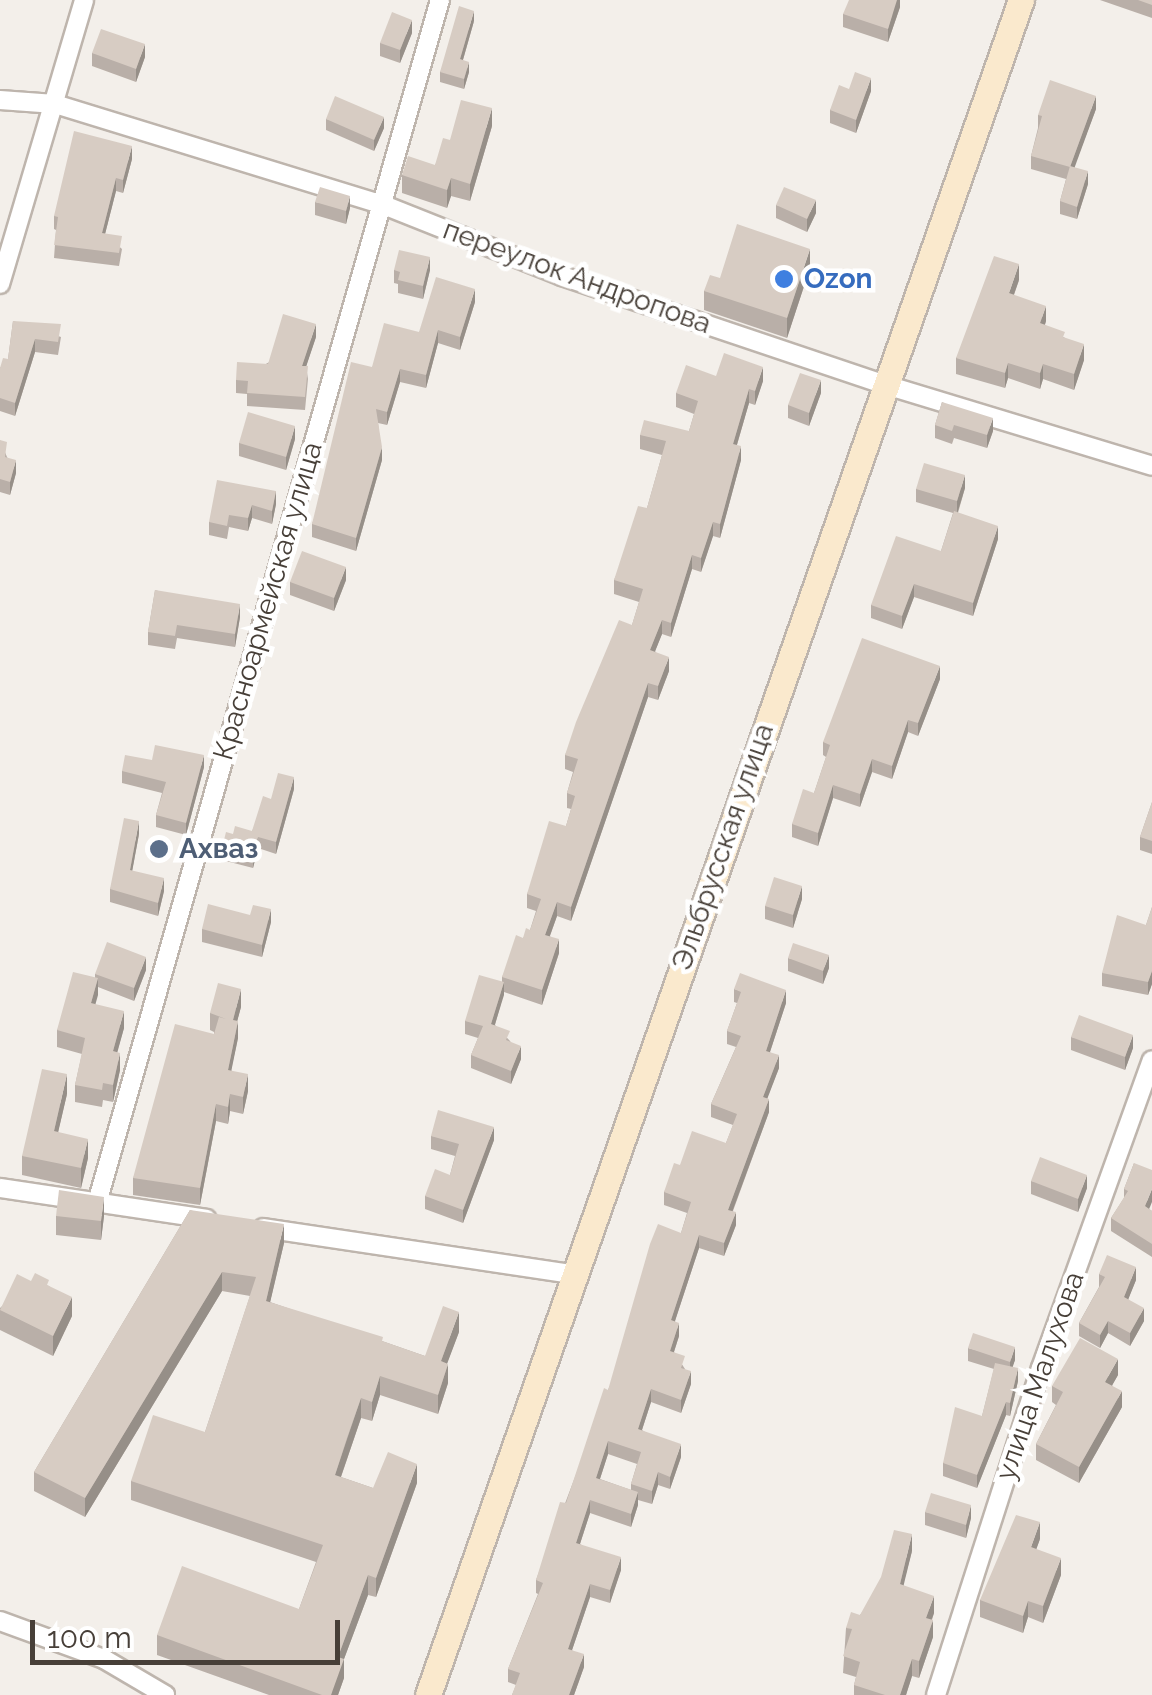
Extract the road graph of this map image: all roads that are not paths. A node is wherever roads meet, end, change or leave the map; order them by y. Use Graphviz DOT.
graph roads {
  1 [pos="84,0"];
  2 [pos="440,0"];
  3 [pos="1021,0"];
  4 [pos="0,100"];
  5 [pos="55,104"];
  6 [pos="382,204"];
  7 [pos="0,284"];
  8 [pos="886,384"];
  9 [pos="1152,466"];
  10 [pos="1152,1060"];
  11 [pos="0,1188"];
  12 [pos="97,1203"];
  13 [pos="572,1274"];
  14 [pos="0,1621"];
  15 [pos="166,1695"];
  16 [pos="428,1695"];
  17 [pos="936,1695"];
  1 -- 5 [label="street"];
  2 -- 6 [label="street, Красноармейская улица"];
  3 -- 8 [label="street, Эльбрусская улица"];
  4 -- 5 [label="street, переулок Андропова"];
  5 -- 6 [label="street, переулок Андропова"];
  5 -- 7 [label="street"];
  6 -- 8 [label="street, переулок Андропова"];
  6 -- 12 [label="street, Красноармейская улица"];
  8 -- 9 [label="street, переулок Андропова"];
  8 -- 13 [label="street, Эльбрусская улица"];
  10 -- 17 [label="street, улица Малухова"];
  11 -- 12 [label="street"];
  12 -- 13 [label="street"];
  13 -- 16 [label="street, Эльбрусская улица"];
  14 -- 15 [label="street"];
}
